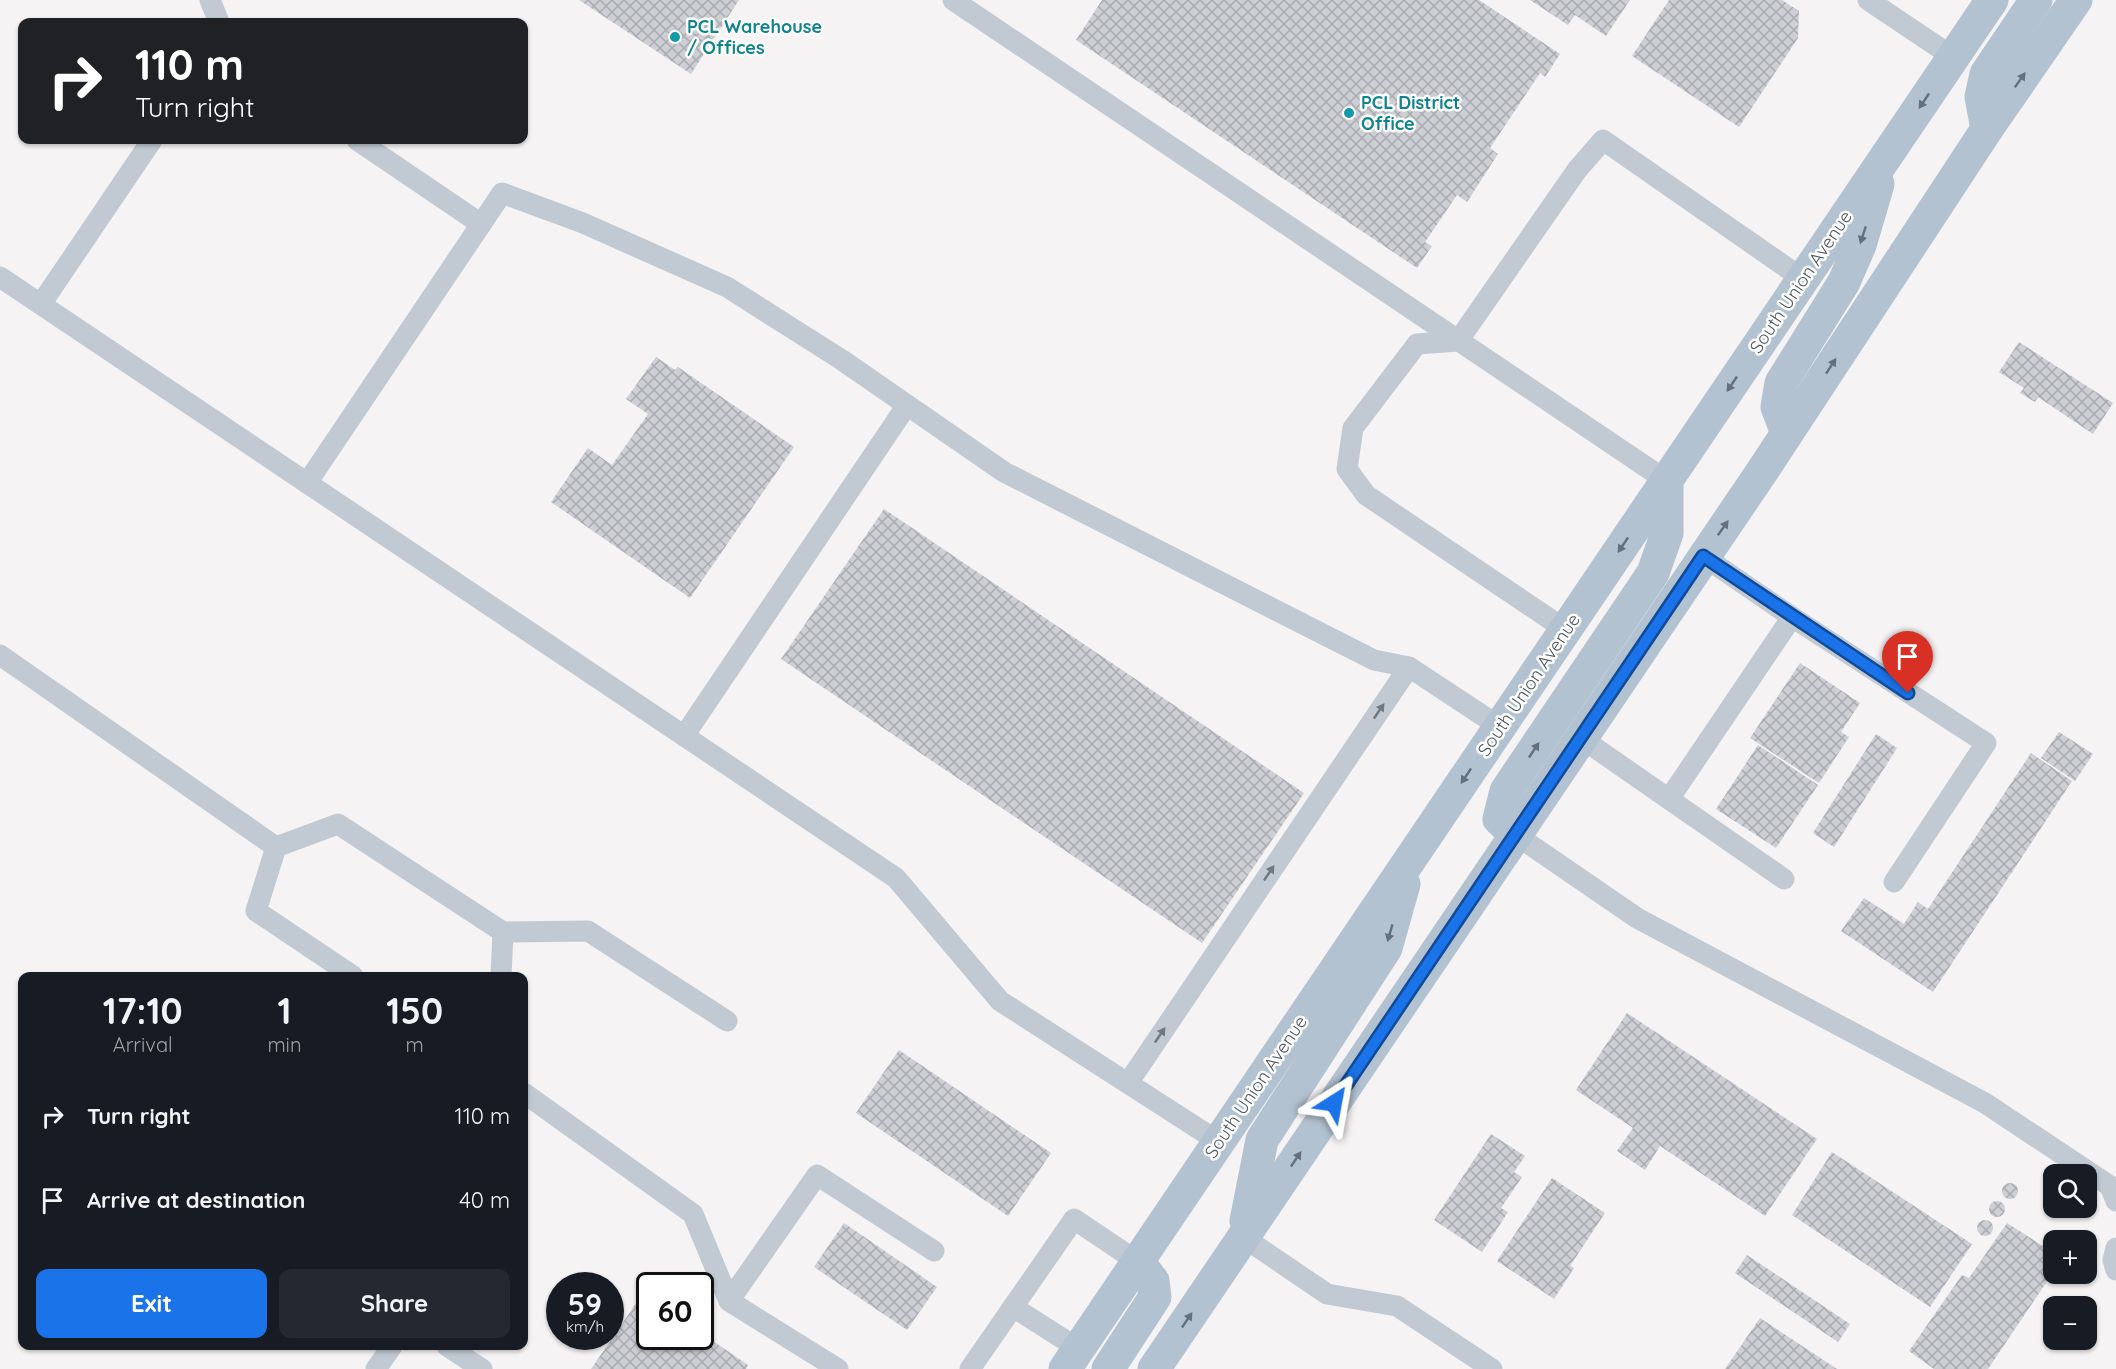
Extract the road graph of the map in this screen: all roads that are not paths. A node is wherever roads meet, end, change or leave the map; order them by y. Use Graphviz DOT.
graph roads {
  1 [pos="210,0"];
  2 [pos="953,0"];
  3 [pos="1868,0"];
  4 [pos="1992,0"];
  5 [pos="2036,0"];
  6 [pos="2076,0"];
  7 [pos="217,18"];
  8 [pos="1953,57"];
  9 [pos="1987,129"];
  10 [pos="149,144"];
  11 [pos="363,144"];
  12 [pos="1884,159"];
  13 [pos="481,224"];
  14 [pos="0,277"];
  15 [pos="1803,279"];
  16 [pos="41,304"];
  17 [pos="1458,341"];
  18 [pos="907,405"];
  19 [pos="1787,433"];
  20 [pos="1667,481"];
  21 [pos="307,483"];
  22 [pos="1703,556"];
  23 [pos="1792,617"];
  24 [pos="1566,630"];
  25 [pos="0,655"];
  26 [pos="1409,667"];
  27 [pos="1500,727"];
  28 [pos="684,736"];
  29 [pos="1581,738"];
  30 [pos="1669,800"];
  31 [pos="1515,835"];
  32 [pos="276,847"];
  33 [pos="1412,856"];
  34 [pos="1784,879"];
  35 [pos="1894,882"];
  36 [pos="503,932"];
  37 [pos="347,972"];
  38 [pos="501,972"];
  39 [pos="727,1021"];
  40 [pos="1128,1083"];
  41 [pos="528,1096"];
  42 [pos="1219,1142"];
  43 [pos="2116,1202"];
  44 [pos="1243,1237"];
  45 [pos="2116,1248"];
  46 [pos="934,1251"];
  47 [pos="1138,1263"];
  48 [pos="2116,1270"];
  49 [pos="729,1301"];
  50 [pos="1013,1307"];
  51 [pos="389,1350"];
  52 [pos="453,1350"];
  53 [pos="1072,1359"];
  54 [pos="376,1369"];
  55 [pos="482,1369"];
  56 [pos="838,1369"];
  57 [pos="970,1369"];
  58 [pos="1108,1369"];
  59 [pos="1154,1369"];
  60 [pos="1492,1369"];
  1 -- 7 [label="lane"];
  2 -- 17 [label="lane"];
  3 -- 8 [label="lane"];
  4 -- 8 [label="main road, South Union Avenue"];
  5 -- 9 [label="main road"];
  9 -- 6 [label="main road, one-way"];
  8 -- 12 [label="main road, South Union Avenue, one-way"];
  19 -- 9 [label="main road, one-way"];
  10 -- 16 [label="lane"];
  11 -- 13 [label="lane"];
  12 -- 15 [label="main road, South Union Avenue"];
  12 -- 19 [label="main road, one-way"];
  13 -- 18 [label="lane"];
  13 -- 21 [label="lane"];
  14 -- 16 [label="lane"];
  15 -- 17 [label="lane"];
  15 -- 20 [label="main road, South Union Avenue, one-way"];
  16 -- 21 [label="lane"];
  17 -- 20 [label="lane"];
  17 -- 24 [label="lane"];
  18 -- 26 [label="lane"];
  18 -- 28 [label="lane"];
  22 -- 19 [label="main road, one-way"];
  20 -- 24 [label="main road, South Union Avenue, one-way"];
  31 -- 20 [label="main road, one-way"];
  21 -- 28 [label="lane"];
  22 -- 23 [label="lane"];
  22 -- 29 [label="main road"];
  23 -- 30 [label="lane"];
  23 -- 35 [label="lane"];
  24 -- 27 [label="main road, South Union Avenue"];
  25 -- 32 [label="lane"];
  26 -- 27 [label="lane"];
  40 -- 26 [label="lane, one-way"];
  27 -- 33 [label="main road, South Union Avenue, one-way"];
  28 -- 40 [label="lane"];
  29 -- 30 [label="lane"];
  29 -- 31 [label="main road"];
  30 -- 34 [label="lane"];
  31 -- 43 [label="lane"];
  44 -- 31 [label="main road, one-way"];
  32 -- 36 [label="lane"];
  32 -- 37 [label="lane"];
  33 -- 42 [label="main road, South Union Avenue"];
  33 -- 44 [label="main road, one-way"];
  36 -- 38 [label="lane"];
  36 -- 39 [label="lane"];
  40 -- 42 [label="lane"];
  41 -- 49 [label="lane"];
  42 -- 47 [label="main road, South Union Avenue"];
  59 -- 44 [label="main road, one-way"];
  44 -- 60 [label="lane"];
  45 -- 48 [label="lane"];
  46 -- 49 [label="lane"];
  47 -- 50 [label="lane"];
  47 -- 53 [label="main road, South Union Avenue"];
  47 -- 58 [label="main road"];
  49 -- 56 [label="lane"];
  50 -- 53 [label="lane"];
  50 -- 57 [label="lane"];
  51 -- 54 [label="lane"];
  52 -- 55 [label="lane"];
}
